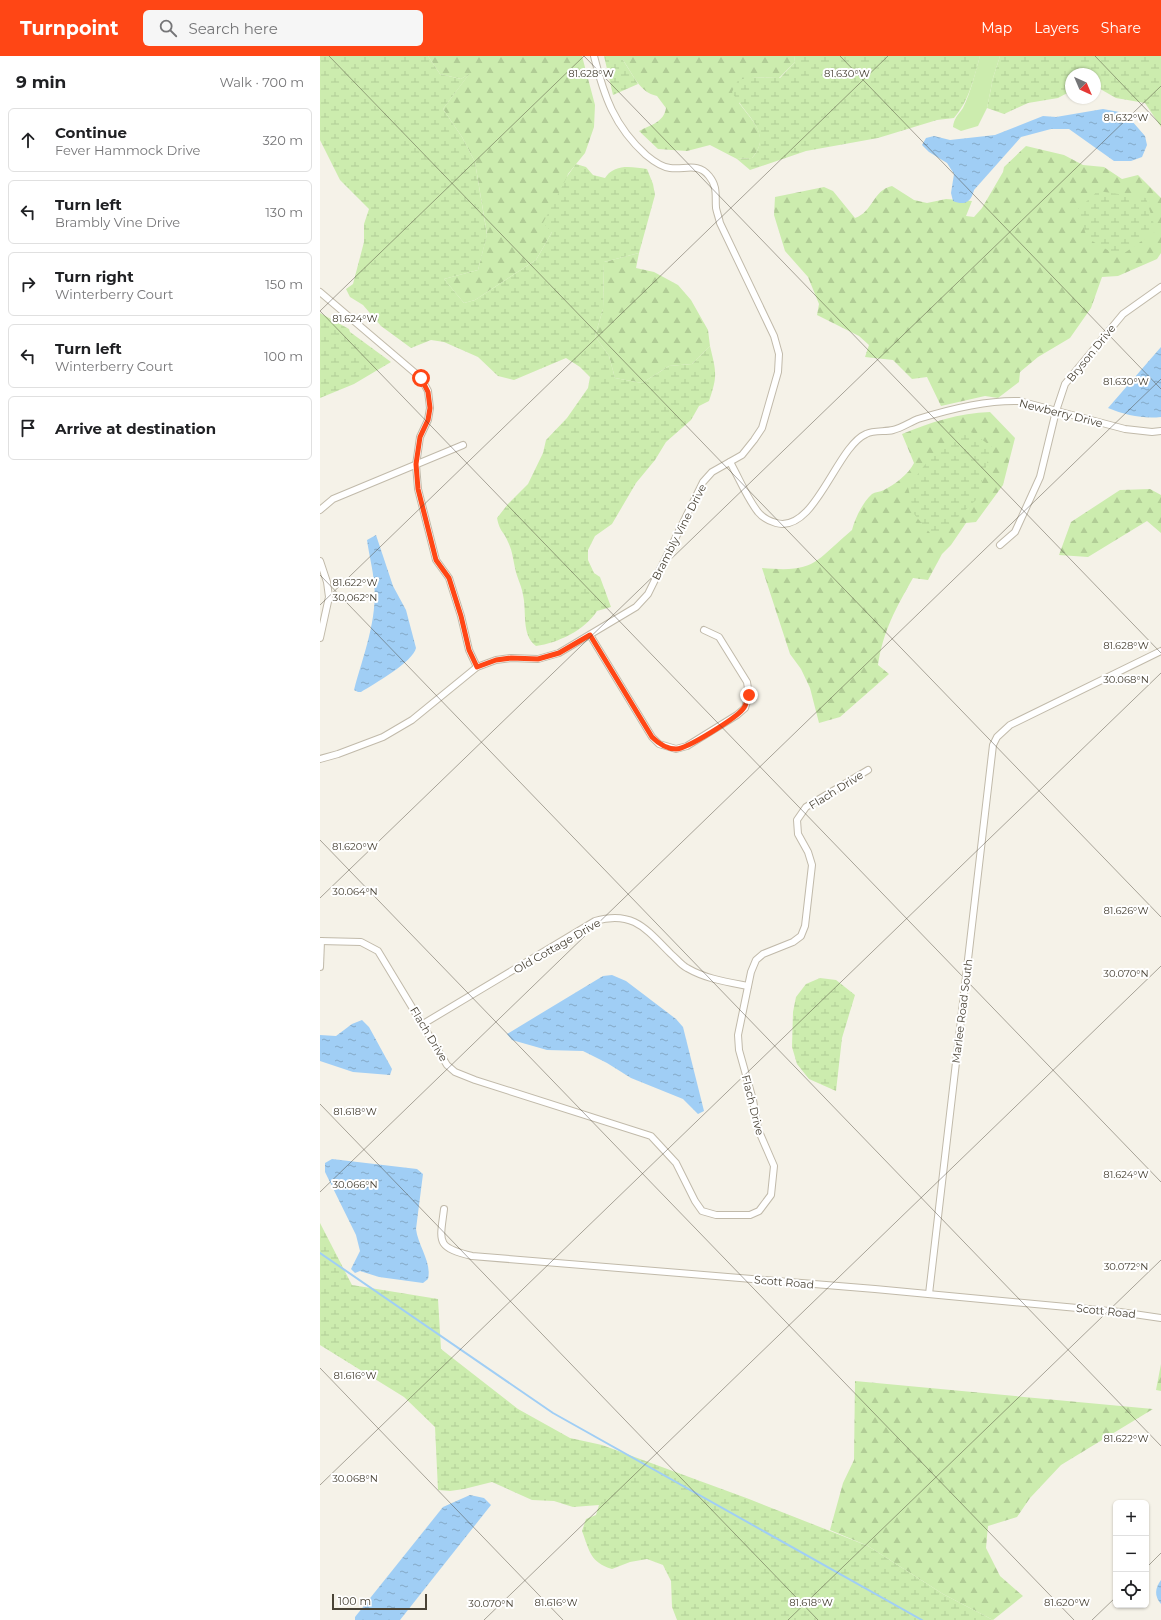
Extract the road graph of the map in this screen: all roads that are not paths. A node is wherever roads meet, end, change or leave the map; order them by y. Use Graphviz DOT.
graph roads {
  1 [pos="594,56"];
  2 [pos="1161,287"];
  3 [pos="320,292"];
  4 [pos="1056,411"];
  5 [pos="1161,431"];
  6 [pos="463,445"];
  7 [pos="730,462"];
  8 [pos="416,464"];
  9 [pos="320,499"];
  10 [pos="325,504"];
  11 [pos="320,510"];
  12 [pos="1000,545"];
  13 [pos="320,561"];
  14 [pos="704,630"];
  15 [pos="590,635"];
  16 [pos="320,638"];
  17 [pos="1161,651"];
  18 [pos="477,667"];
  19 [pos="320,759"];
  20 [pos="868,770"];
  21 [pos="321,941"];
  22 [pos="320,967"];
  23 [pos="748,986"];
  24 [pos="423,1024"];
  25 [pos="444,1209"];
  26 [pos="929,1294"];
  27 [pos="1161,1318"];
  1 -- 7 [label="street, Brambly Vine Drive"];
  2 -- 4 [label="street, Bryson Drive"];
  3 -- 8 [label="street"];
  4 -- 5 [label="street, Newberry Drive"];
  4 -- 7 [label="street, Newberry Drive"];
  4 -- 12 [label="street, Bryson Drive"];
  6 -- 8 [label="street"];
  7 -- 15 [label="street, Brambly Vine Drive"];
  8 -- 10 [label="street"];
  8 -- 18 [label="street"];
  9 -- 10 [label="street"];
  10 -- 11 [label="street"];
  13 -- 16 [label="street"];
  14 -- 15 [label="street"];
  15 -- 18 [label="street, Brambly Vine Drive"];
  17 -- 26 [label="street, Marlee Road South"];
  18 -- 19 [label="street, Brambly Vine Drive"];
  20 -- 23 [label="street, Flach Drive"];
  21 -- 22 [label="street"];
  21 -- 24 [label="street, Flach Drive"];
  23 -- 24 [label="street, Old Cottage Drive"];
  23 -- 24 [label="street, Flach Drive"];
  25 -- 26 [label="street, Scott Road"];
  26 -- 27 [label="street, Scott Road"];
}
